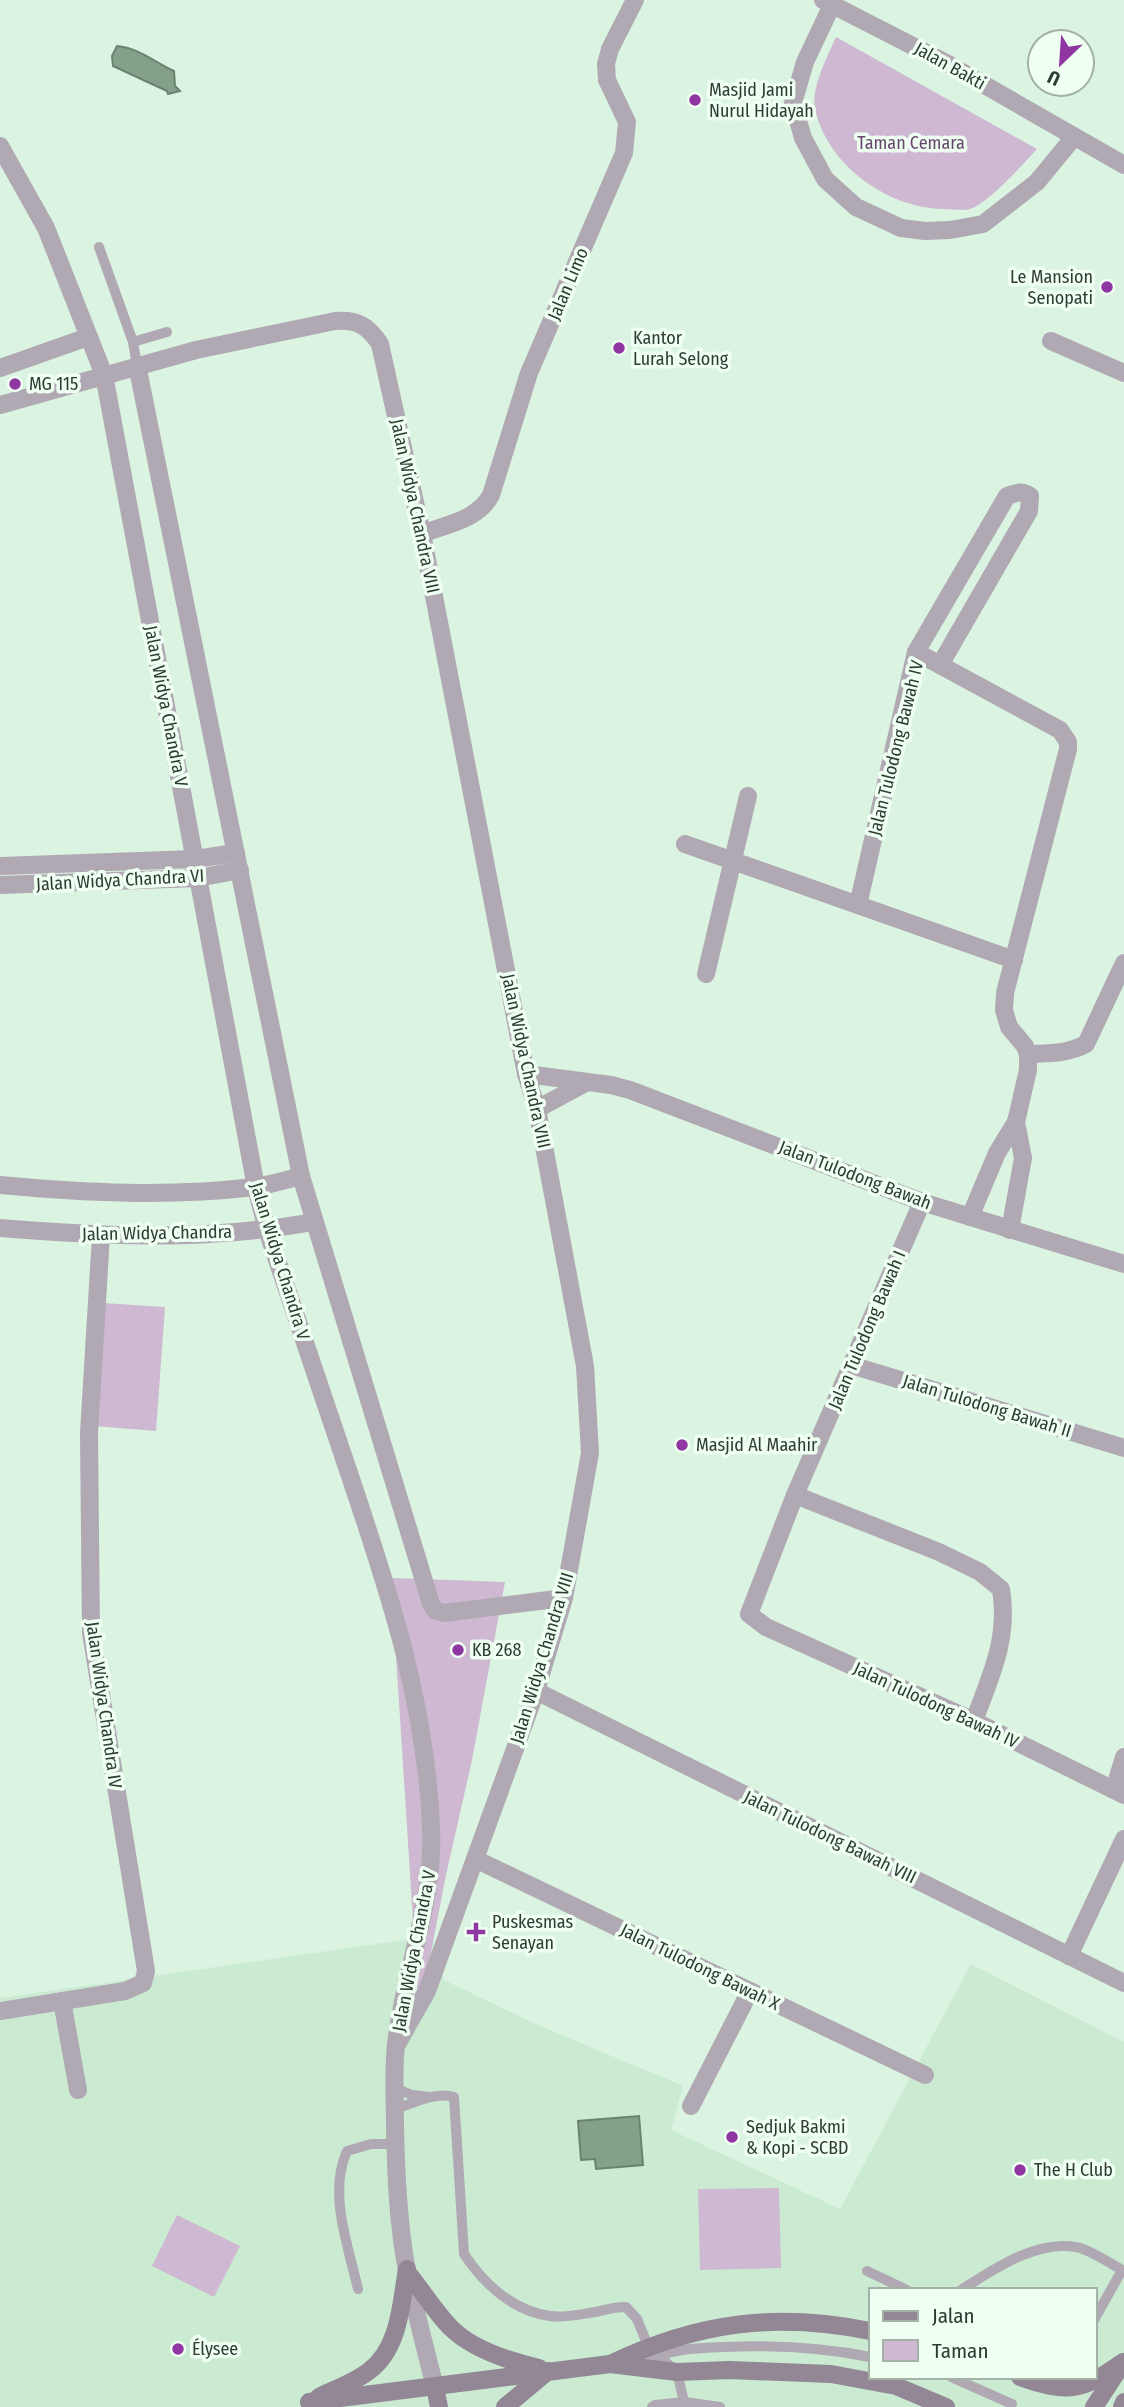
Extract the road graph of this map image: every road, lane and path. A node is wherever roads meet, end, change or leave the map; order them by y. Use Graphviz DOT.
graph roads {
  1 [pos="635,0"];
  2 [pos="828,2"];
  3 [pos="1074,137"];
  4 [pos="0,146"];
  5 [pos="1124,164"];
  6 [pos="99,247"];
  7 [pos="167,332"];
  8 [pos="88,337"];
  9 [pos="1051,341"];
  10 [pos="133,342"];
  11 [pos="137,365"];
  12 [pos="0,368"];
  13 [pos="1124,373"];
  14 [pos="104,375"];
  15 [pos="0,405"];
  16 [pos="422,534"];
  17 [pos="916,652"];
  18 [pos="940,666"];
  19 [pos="748,796"];
  20 [pos="685,844"];
  21 [pos="195,859"];
  22 [pos="733,861"];
  23 [pos="238,862"];
  24 [pos="0,866"];
  25 [pos="198,878"];
  26 [pos="0,885"];
  27 [pos="858,905"];
  28 [pos="1014,960"];
  29 [pos="1124,963"];
  30 [pos="706,974"];
  31 [pos="1028,1054"];
  32 [pos="526,1074"];
  33 [pos="587,1082"];
  34 [pos="537,1110"];
  35 [pos="1016,1122"];
  36 [pos="301,1176"];
  37 [pos="0,1185"];
  38 [pos="256,1187"];
  39 [pos="922,1202"];
  40 [pos="970,1217"];
  41 [pos="314,1222"];
  42 [pos="0,1228"];
  43 [pos="267,1230"];
  44 [pos="1010,1230"];
  45 [pos="102,1236"];
  46 [pos="1124,1264"];
  47 [pos="851,1365"];
  48 [pos="1124,1448"];
  49 [pos="795,1495"];
  50 [pos="564,1598"];
  51 [pos="528,1601"];
  52 [pos="750,1614"];
  53 [pos="558,1618"];
  54 [pos="536,1691"];
  55 [pos="974,1721"];
  56 [pos="1124,1757"];
  57 [pos="1119,1793"];
  58 [pos="1124,1839"];
  59 [pos="475,1859"];
  60 [pos="421,1927"];
  61 [pos="447,1933"];
  62 [pos="1069,1956"];
  63 [pos="1124,1983"];
  64 [pos="750,1991"];
  65 [pos="62,2001"];
  66 [pos="0,2011"];
  67 [pos="396,2046"];
  68 [pos="925,2075"];
  69 [pos="395,2088"];
  70 [pos="78,2090"];
  71 [pos="430,2097"];
  72 [pos="691,2106"];
  73 [pos="395,2109"];
  74 [pos="395,2144"];
  75 [pos="407,2270"];
  76 [pos="1123,2271"];
  77 [pos="867,2272"];
  78 [pos="358,2288"];
  79 [pos="903,2288"];
  80 [pos="964,2288"];
  81 [pos="1096,2317"];
  82 [pos="869,2331"];
  83 [pos="654,2351"];
  84 [pos="869,2357"];
  85 [pos="1124,2361"];
  86 [pos="610,2364"];
  87 [pos="550,2370"];
  88 [pos="677,2372"];
  89 [pos="956,2379"];
  90 [pos="1027,2379"];
  91 [pos="435,2387"];
  92 [pos="684,2402"];
  93 [pos="1124,2402"];
  94 [pos="1012,2404"];
  95 [pos="303,2405"];
  96 [pos="439,2407"];
  97 [pos="505,2407"];
  98 [pos="652,2407"];
  99 [pos="720,2407"];
  100 [pos="946,2407"];
  101 [pos="1094,2407"];
  102 [pos="1122,2407"];
  1 -- 16 [label="street, Jalan Limo"];
  2 -- 3 [label="street, Jalan Bakti"];
  2 -- 3 [label="street"];
  3 -- 5 [label="street, Jalan Bakti"];
  4 -- 8 [label="street, Jalan Widya Chandra V"];
  6 -- 10 [label="lane"];
  7 -- 10 [label="lane"];
  8 -- 12 [label="street"];
  8 -- 14 [label="street, Jalan Widya Chandra V"];
  9 -- 13 [label="street"];
  10 -- 11 [label="lane"];
  11 -- 14 [label="street, Jalan Widya Chandra VIII"];
  11 -- 16 [label="street, Jalan Widya Chandra VIII"];
  11 -- 23 [label="street"];
  14 -- 15 [label="street, Jalan Widya Chandra VIII"];
  14 -- 21 [label="street, Jalan Widya Chandra V"];
  16 -- 32 [label="street, Jalan Widya Chandra VIII"];
  17 -- 18 [label="street, Jalan Tulodong Bawah IV"];
  17 -- 18 [label="street"];
  17 -- 27 [label="street, Jalan Tulodong Bawah IV"];
  18 -- 28 [label="street, Jalan Tulodong Bawah IV"];
  19 -- 22 [label="street"];
  20 -- 22 [label="street"];
  21 -- 23 [label="street, Jalan Widya Chandra VI"];
  21 -- 24 [label="street, Jalan Widya Chandra VI"];
  21 -- 25 [label="street, Jalan Widya Chandra V"];
  22 -- 27 [label="street"];
  22 -- 30 [label="street"];
  23 -- 25 [label="street, Jalan Widya Chandra VI"];
  23 -- 36 [label="street"];
  25 -- 26 [label="street, Jalan Widya Chandra VI"];
  25 -- 38 [label="street, Jalan Widya Chandra V"];
  27 -- 28 [label="street"];
  28 -- 31 [label="street, Jalan Tulodong Bawah IV"];
  29 -- 31 [label="street"];
  31 -- 35 [label="street"];
  32 -- 33 [label="street, Jalan Tulodong Bawah"];
  32 -- 34 [label="street, Jalan Widya Chandra VIII"];
  33 -- 34 [label="street"];
  33 -- 39 [label="street, Jalan Tulodong Bawah"];
  34 -- 50 [label="street, Jalan Widya Chandra VIII"];
  35 -- 40 [label="street"];
  35 -- 44 [label="street"];
  36 -- 38 [label="street"];
  36 -- 41 [label="street"];
  37 -- 38 [label="street"];
  38 -- 43 [label="street, Jalan Widya Chandra V"];
  39 -- 40 [label="street, Jalan Tulodong Bawah"];
  39 -- 47 [label="street, Jalan Tulodong Bawah I"];
  40 -- 44 [label="street, Jalan Tulodong Bawah"];
  41 -- 43 [label="street, Jalan Widya Chandra"];
  41 -- 51 [label="street"];
  42 -- 45 [label="street, Jalan Widya Chandra"];
  43 -- 45 [label="street, Jalan Widya Chandra"];
  43 -- 60 [label="street, Jalan Widya Chandra V"];
  44 -- 46 [label="street, Jalan Tulodong Bawah"];
  45 -- 65 [label="street, Jalan Widya Chandra IV"];
  47 -- 48 [label="street, Jalan Tulodong Bawah II"];
  47 -- 49 [label="street, Jalan Tulodong Bawah I"];
  49 -- 52 [label="street, Jalan Tulodong Bawah I"];
  49 -- 55 [label="street"];
  50 -- 51 [label="street"];
  50 -- 53 [label="street, Jalan Widya Chandra VIII"];
  51 -- 53 [label="street"];
  52 -- 55 [label="street, Jalan Tulodong Bawah IV"];
  53 -- 54 [label="street, Jalan Widya Chandra VIII"];
  54 -- 59 [label="street, Jalan Widya Chandra VIII"];
  54 -- 62 [label="street, Jalan Tulodong Bawah VIII"];
  55 -- 57 [label="street, Jalan Tulodong Bawah IV"];
  56 -- 57 [label="street"];
  58 -- 62 [label="street"];
  59 -- 61 [label="street, Jalan Widya Chandra VIII"];
  59 -- 64 [label="street, Jalan Tulodong Bawah X"];
  60 -- 61 [label="street"];
  60 -- 67 [label="street, Jalan Widya Chandra V"];
  61 -- 67 [label="street, Jalan Widya Chandra VIII"];
  62 -- 63 [label="street, Jalan Tulodong Bawah VIII"];
  64 -- 68 [label="street, Jalan Tulodong Bawah X"];
  64 -- 72 [label="street"];
  65 -- 66 [label="street, Jalan Widya Chandra IV"];
  65 -- 70 [label="street"];
  67 -- 69 [label="street, Jalan Widya Chandra V"];
  69 -- 71 [label="lane"];
  69 -- 73 [label="street, Jalan Widya Chandra V"];
  71 -- 73 [label="lane"];
  71 -- 83 [label="lane"];
  73 -- 74 [label="street, Jalan Widya Chandra V"];
  74 -- 75 [label="street, Jalan Widya Chandra V"];
  74 -- 78 [label="lane"];
  75 -- 87 [label="main road"];
  75 -- 91 [label="street, Jalan Widya Chandra V"];
  75 -- 95 [label="main road"];
  76 -- 80 [label="lane"];
  76 -- 81 [label="lane"];
  77 -- 79 [label="lane"];
  82 -- 83 [label="main road"];
  83 -- 84 [label="lane"];
  83 -- 86 [label="main road"];
  83 -- 88 [label="lane"];
  85 -- 90 [label="main road"];
  85 -- 101 [label="main road"];
  86 -- 87 [label="main road"];
  86 -- 88 [label="main road"];
  87 -- 91 [label="main road"];
  87 -- 97 [label="main road"];
  88 -- 92 [label="lane"];
  88 -- 100 [label="main road"];
  89 -- 94 [label="lane"];
  91 -- 95 [label="main road"];
  91 -- 96 [label="main road"];
  92 -- 98 [label="lane"];
  92 -- 99 [label="lane"];
  93 -- 102 [label="main road"];
}
